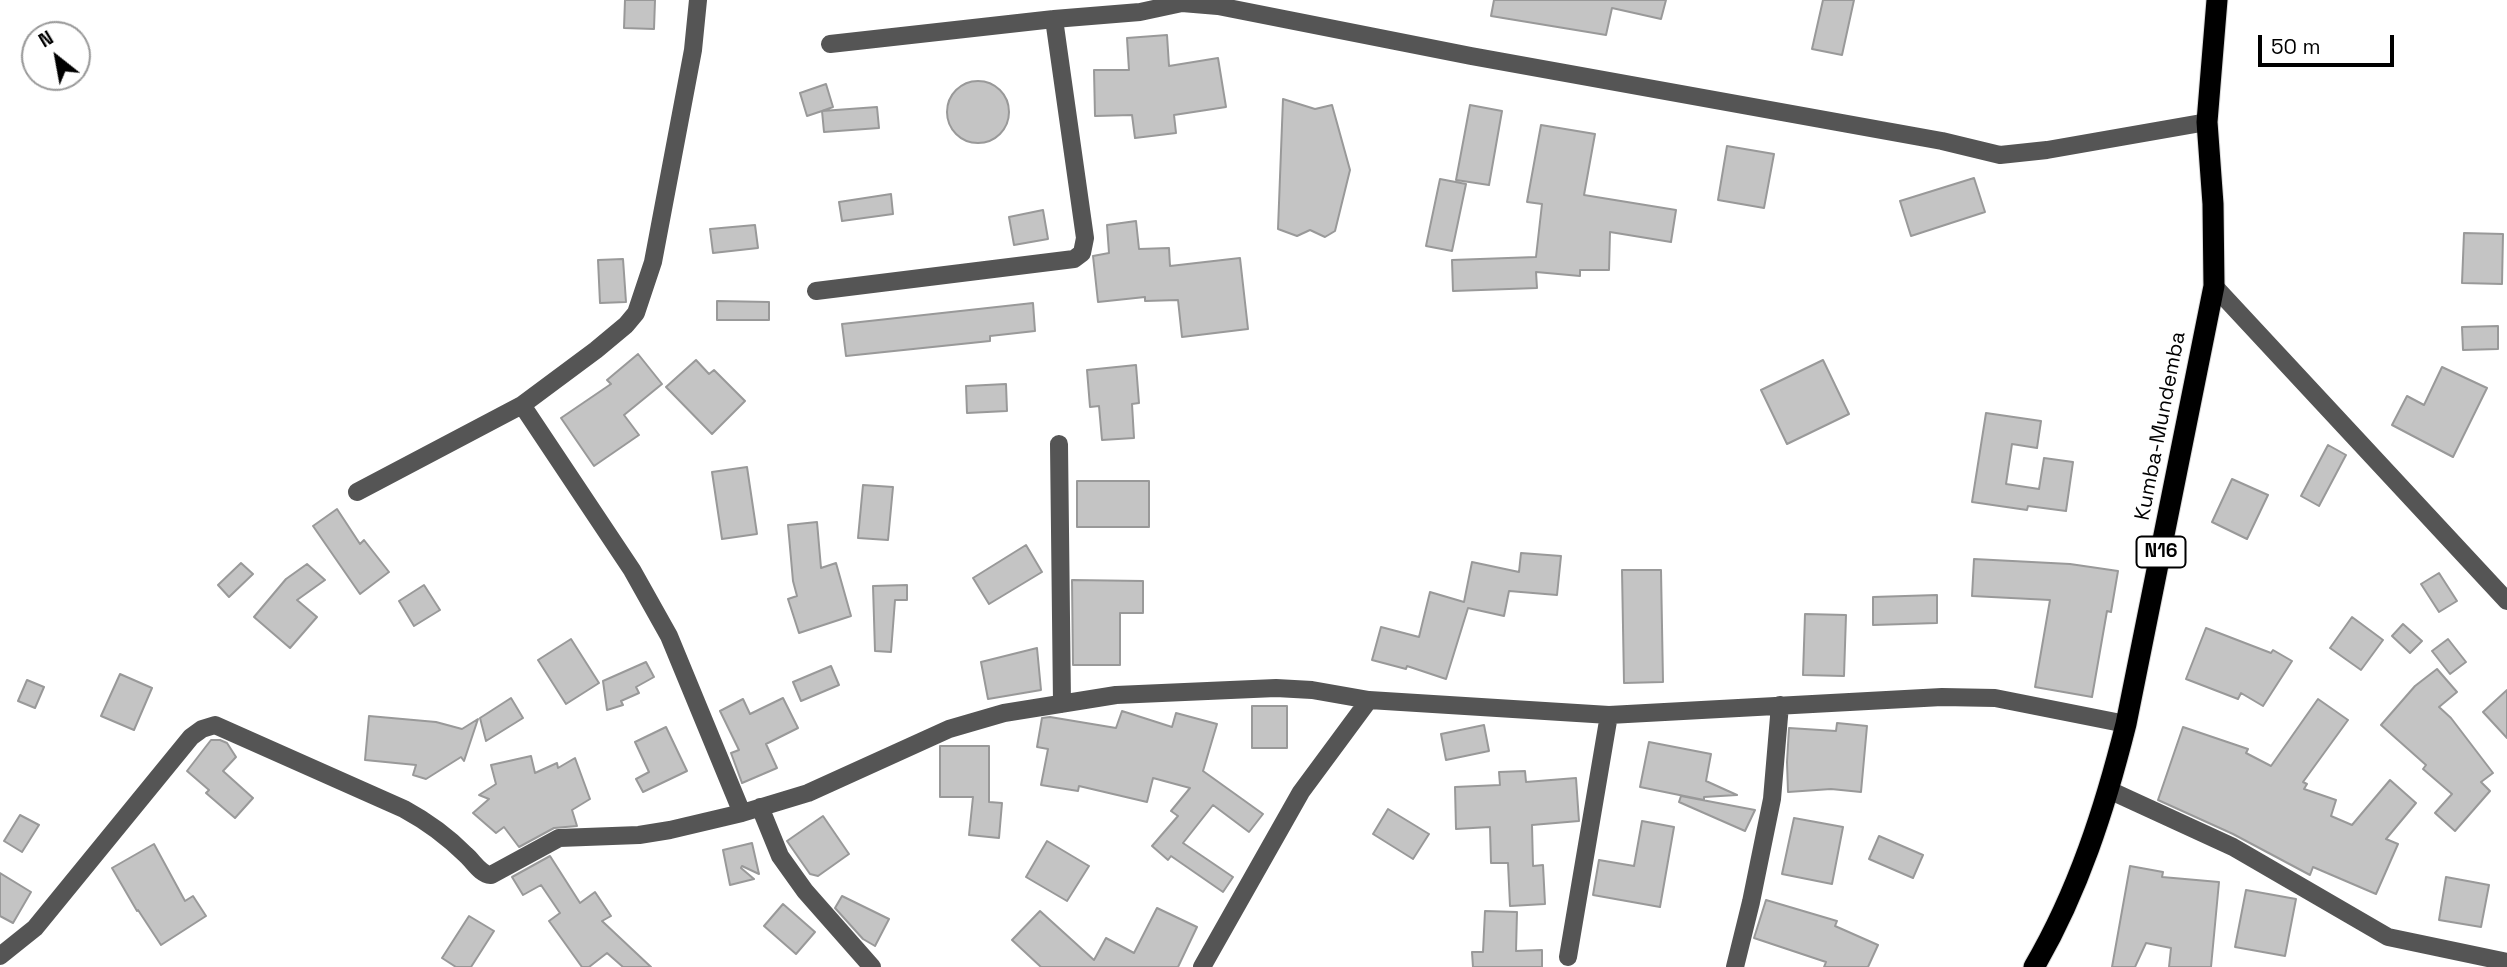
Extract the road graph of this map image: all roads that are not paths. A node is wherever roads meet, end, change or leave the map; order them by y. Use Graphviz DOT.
graph roads {
  1 [pos="698,0"];
  2 [pos="2217,0"];
  3 [pos="1054,19"];
  4 [pos="830,44"];
  5 [pos="2207,122"];
  6 [pos="2214,286"];
  7 [pos="816,291"];
  8 [pos="522,405"];
  9 [pos="1059,444"];
  10 [pos="357,492"];
  11 [pos="2507,601"];
  12 [pos="1369,700"];
  13 [pos="1062,704"];
  14 [pos="1780,705"];
  15 [pos="1609,715"];
  16 [pos="2126,724"];
  17 [pos="2109,790"];
  18 [pos="760,807"];
  19 [pos="742,813"];
  20 [pos="0,957"];
  21 [pos="1568,957"];
  22 [pos="2507,962"];
  23 [pos="872,967"];
  24 [pos="1202,967"];
  25 [pos="1735,967"];
  26 [pos="2034,967"];
  1 -- 8 [label="street"];
  2 -- 5 [label="highway, Kumba-Mundemba / N16"];
  3 -- 4 [label="street"];
  3 -- 5 [label="street"];
  3 -- 7 [label="street"];
  5 -- 6 [label="highway, Kumba-Mundemba / N16"];
  6 -- 11 [label="street"];
  6 -- 16 [label="highway, Kumba-Mundemba / N16"];
  8 -- 10 [label="street"];
  8 -- 19 [label="street"];
  9 -- 13 [label="street"];
  12 -- 13 [label="street"];
  12 -- 15 [label="street"];
  12 -- 24 [label="street"];
  13 -- 18 [label="street"];
  14 -- 15 [label="street"];
  14 -- 16 [label="street"];
  14 -- 25 [label="street"];
  15 -- 21 [label="street"];
  16 -- 17 [label="highway, Kumba-Mundemba / N16"];
  17 -- 22 [label="street"];
  17 -- 26 [label="highway, Kumba-Mundemba / N16"];
  18 -- 19 [label="street"];
  18 -- 23 [label="street"];
  19 -- 20 [label="street"];
}
